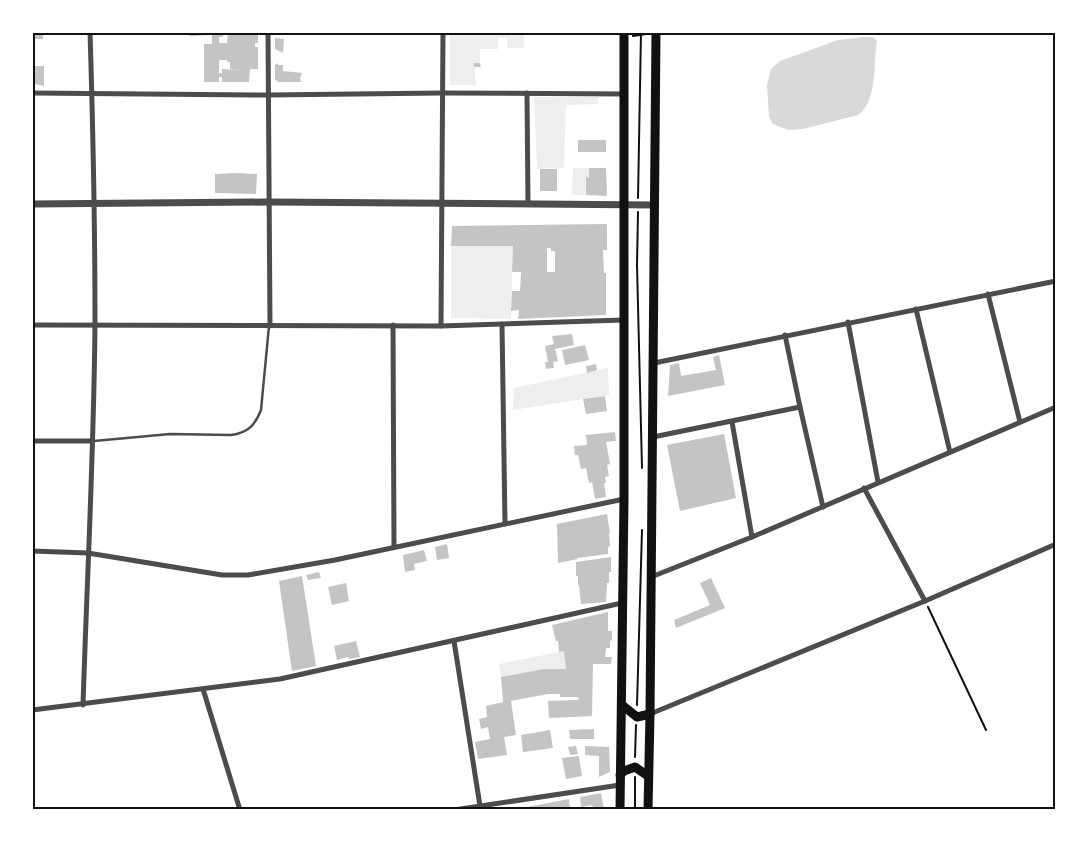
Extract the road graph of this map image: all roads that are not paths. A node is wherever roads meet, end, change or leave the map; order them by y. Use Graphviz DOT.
graph roads {
  1 [pos="90,32"];
  2 [pos="268,32"];
  3 [pos="443,32"];
  4 [pos="654,32"];
  5 [pos="624,34"];
  6 [pos="32,93"];
  7 [pos="92,93"];
  8 [pos="442,93"];
  9 [pos="527,93"];
  10 [pos="625,94"];
  11 [pos="268,95"];
  12 [pos="269,202"];
  13 [pos="32,204"];
  14 [pos="95,204"];
  15 [pos="443,204"];
  16 [pos="528,204"];
  17 [pos="624,205"];
  18 [pos="655,205"];
  19 [pos="1056,281"];
  20 [pos="988,294"];
  21 [pos="916,309"];
  22 [pos="623,320"];
  23 [pos="848,322"];
  24 [pos="95,324"];
  25 [pos="502,324"];
  26 [pos="32,325"];
  27 [pos="393,325"];
  28 [pos="270,326"];
  29 [pos="441,326"];
  30 [pos="785,336"];
  31 [pos="654,363"];
  32 [pos="800,407"];
  33 [pos="1056,407"];
  34 [pos="732,422"];
  35 [pos="1020,422"];
  36 [pos="653,437"];
  37 [pos="32,441"];
  38 [pos="92,441"];
  39 [pos="950,452"];
  40 [pos="878,482"];
  41 [pos="864,488"];
  42 [pos="624,499"];
  43 [pos="823,506"];
  44 [pos="505,524"];
  45 [pos="752,538"];
  46 [pos="1056,544"];
  47 [pos="394,547"];
  48 [pos="32,551"];
  49 [pos="88,553"];
  50 [pos="651,577"];
  51 [pos="925,601"];
  52 [pos="622,603"];
  53 [pos="454,641"];
  54 [pos="203,689"];
  55 [pos="83,705"];
  56 [pos="622,705"];
  57 [pos="32,710"];
  58 [pos="650,714"];
  59 [pos="648,776"];
  60 [pos="620,780"];
  61 [pos="480,806"];
  62 [pos="240,810"];
  63 [pos="454,810"];
  64 [pos="620,810"];
  65 [pos="648,810"];
  1 -- 7 [label="street"];
  2 -- 11 [label="street"];
  3 -- 8 [label="street"];
  4 -- 18 [label="main road"];
  5 -- 10 [label="main road"];
  6 -- 7 [label="street"];
  7 -- 11 [label="street"];
  7 -- 14 [label="street"];
  8 -- 9 [label="street"];
  8 -- 11 [label="street"];
  8 -- 15 [label="street"];
  9 -- 10 [label="street"];
  9 -- 16 [label="street"];
  10 -- 17 [label="main road"];
  11 -- 12 [label="street"];
  12 -- 14 [label="street"];
  12 -- 15 [label="street"];
  12 -- 28 [label="street"];
  13 -- 14 [label="street"];
  14 -- 24 [label="street"];
  15 -- 16 [label="street"];
  15 -- 29 [label="street"];
  16 -- 17 [label="street"];
  17 -- 18 [label="street"];
  17 -- 22 [label="main road"];
  18 -- 31 [label="main road"];
  19 -- 20 [label="street"];
  20 -- 21 [label="street"];
  20 -- 35 [label="street"];
  21 -- 23 [label="street"];
  21 -- 39 [label="street"];
  22 -- 25 [label="street"];
  22 -- 42 [label="main road"];
  23 -- 30 [label="street"];
  23 -- 40 [label="street"];
  24 -- 26 [label="street"];
  24 -- 28 [label="street"];
  24 -- 38 [label="street"];
  25 -- 29 [label="street"];
  25 -- 44 [label="street"];
  27 -- 28 [label="street"];
  27 -- 29 [label="street"];
  27 -- 47 [label="street"];
  28 -- 38 [label="lane"];
  30 -- 31 [label="street"];
  30 -- 32 [label="street"];
  31 -- 36 [label="main road"];
  32 -- 34 [label="street"];
  32 -- 43 [label="street"];
  33 -- 35 [label="street"];
  34 -- 36 [label="street"];
  34 -- 45 [label="street"];
  35 -- 39 [label="street"];
  36 -- 50 [label="main road"];
  37 -- 38 [label="street"];
  38 -- 49 [label="street"];
  39 -- 40 [label="street"];
  40 -- 41 [label="street"];
  41 -- 43 [label="street"];
  41 -- 51 [label="street"];
  42 -- 44 [label="street"];
  42 -- 52 [label="main road"];
  43 -- 45 [label="street"];
  44 -- 47 [label="street"];
  45 -- 50 [label="street"];
  46 -- 51 [label="street"];
  47 -- 49 [label="street"];
  48 -- 49 [label="street"];
  49 -- 55 [label="street"];
  50 -- 58 [label="main road"];
  51 -- 58 [label="street"];
  52 -- 53 [label="street"];
  52 -- 56 [label="main road"];
  53 -- 54 [label="street"];
  53 -- 61 [label="street"];
  54 -- 55 [label="street"];
  54 -- 62 [label="street"];
  55 -- 57 [label="street"];
  56 -- 58 [label="main road"];
  56 -- 60 [label="main road"];
  58 -- 59 [label="main road"];
  59 -- 60 [label="main road"];
  59 -- 65 [label="main road"];
  60 -- 61 [label="street"];
  60 -- 64 [label="main road"];
  61 -- 63 [label="street"];
}
